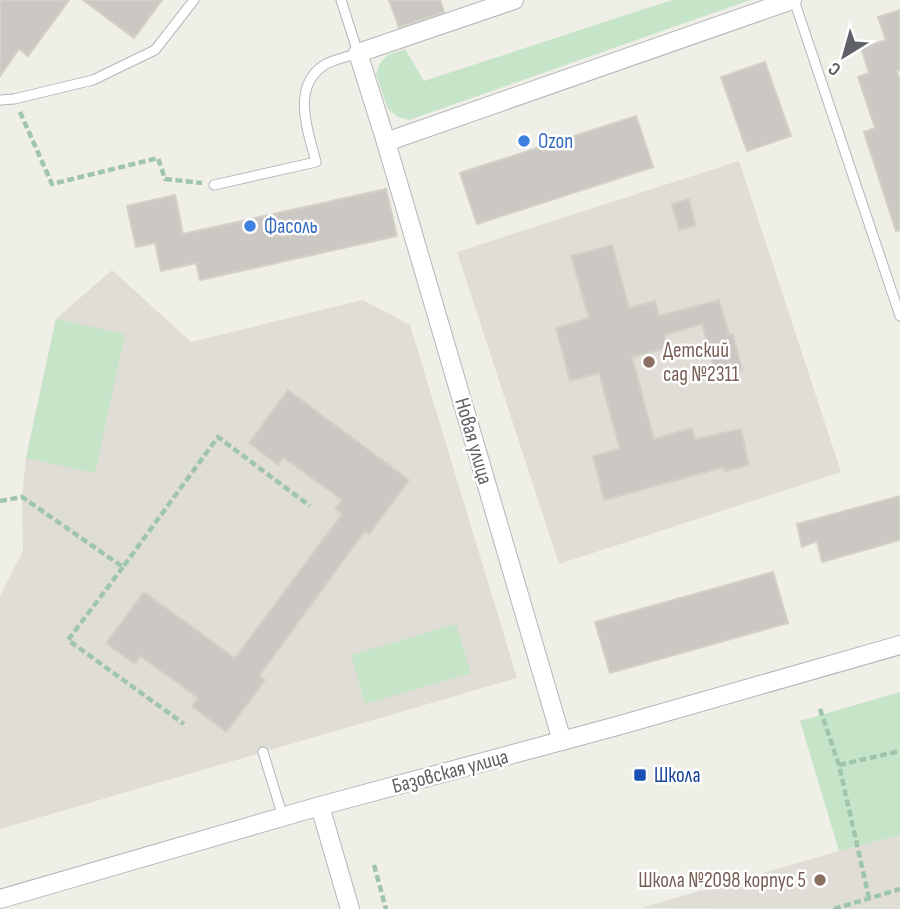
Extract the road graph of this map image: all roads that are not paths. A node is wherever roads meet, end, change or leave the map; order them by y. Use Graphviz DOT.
graph roads {
  1 [pos="194,0"];
  2 [pos="341,0"];
  3 [pos="514,0"];
  4 [pos="793,0"];
  5 [pos="358,53"];
  6 [pos="0,100"];
  7 [pos="386,142"];
  8 [pos="214,185"];
  9 [pos="900,316"];
  10 [pos="900,645"];
  11 [pos="562,741"];
  12 [pos="263,752"];
  13 [pos="320,806"];
  14 [pos="282,817"];
  15 [pos="0,899"];
  16 [pos="350,909"];
  1 -- 6 [label="lane"];
  2 -- 5 [label="lane"];
  3 -- 5 [label="street"];
  4 -- 7 [label="street"];
  4 -- 9 [label="lane"];
  5 -- 7 [label="street, Новая улица"];
  5 -- 8 [label="lane"];
  7 -- 11 [label="street, Новая улица"];
  10 -- 11 [label="street, Базовская улица"];
  11 -- 13 [label="street, Базовская улица"];
  12 -- 14 [label="lane"];
  13 -- 14 [label="street, Базовская улица"];
  13 -- 16 [label="street"];
  14 -- 15 [label="street, Базовская улица"];
}
